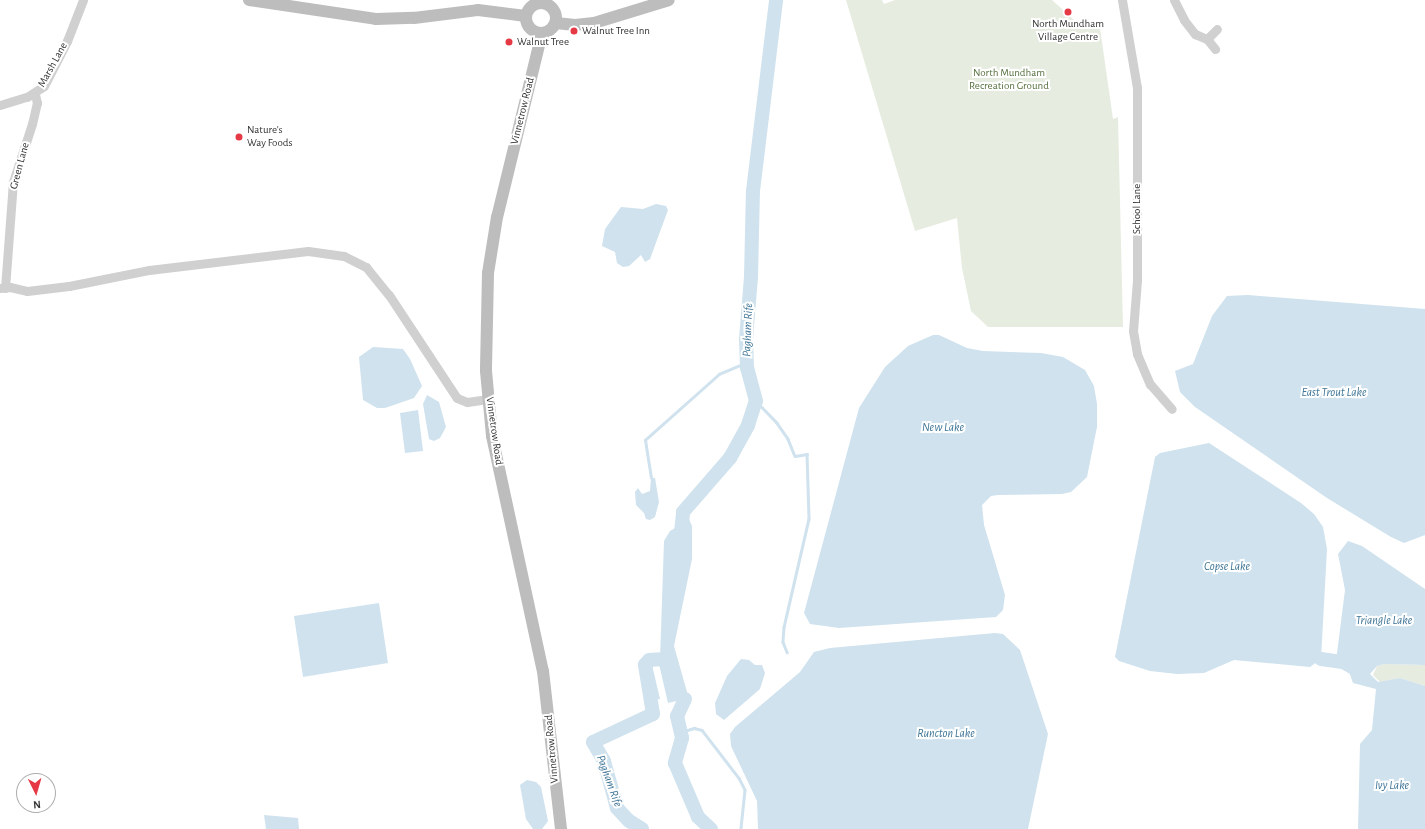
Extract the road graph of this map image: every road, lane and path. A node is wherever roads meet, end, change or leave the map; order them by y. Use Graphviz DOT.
graph roads {
  1 [pos="83,0"];
  2 [pos="249,0"];
  3 [pos="669,0"];
  4 [pos="1122,0"];
  5 [pos="1174,0"];
  6 [pos="545,2"];
  7 [pos="526,16"];
  8 [pos="556,23"];
  9 [pos="1217,29"];
  10 [pos="542,33"];
  11 [pos="1208,39"];
  12 [pos="1215,49"];
  13 [pos="35,94"];
  14 [pos="0,105"];
  15 [pos="3,288"];
  16 [pos="488,399"];
  17 [pos="1172,409"];
  18 [pos="561,829"];
  1 -- 13 [label="street, Marsh Lane"];
  2 -- 7 [label="street"];
  3 -- 8 [label="street"];
  4 -- 17 [label="street, School Lane"];
  5 -- 11 [label="street"];
  6 -- 7 [label="street"];
  6 -- 8 [label="street"];
  7 -- 10 [label="street"];
  8 -- 10 [label="street"];
  9 -- 11 [label="street"];
  10 -- 16 [label="street, Vinnetrow Road"];
  11 -- 12 [label="street"];
  13 -- 14 [label="street, Marsh Lane"];
  13 -- 15 [label="street, Green Lane"];
  15 -- 16 [label="street"];
  16 -- 18 [label="street, Vinnetrow Road"];
}
